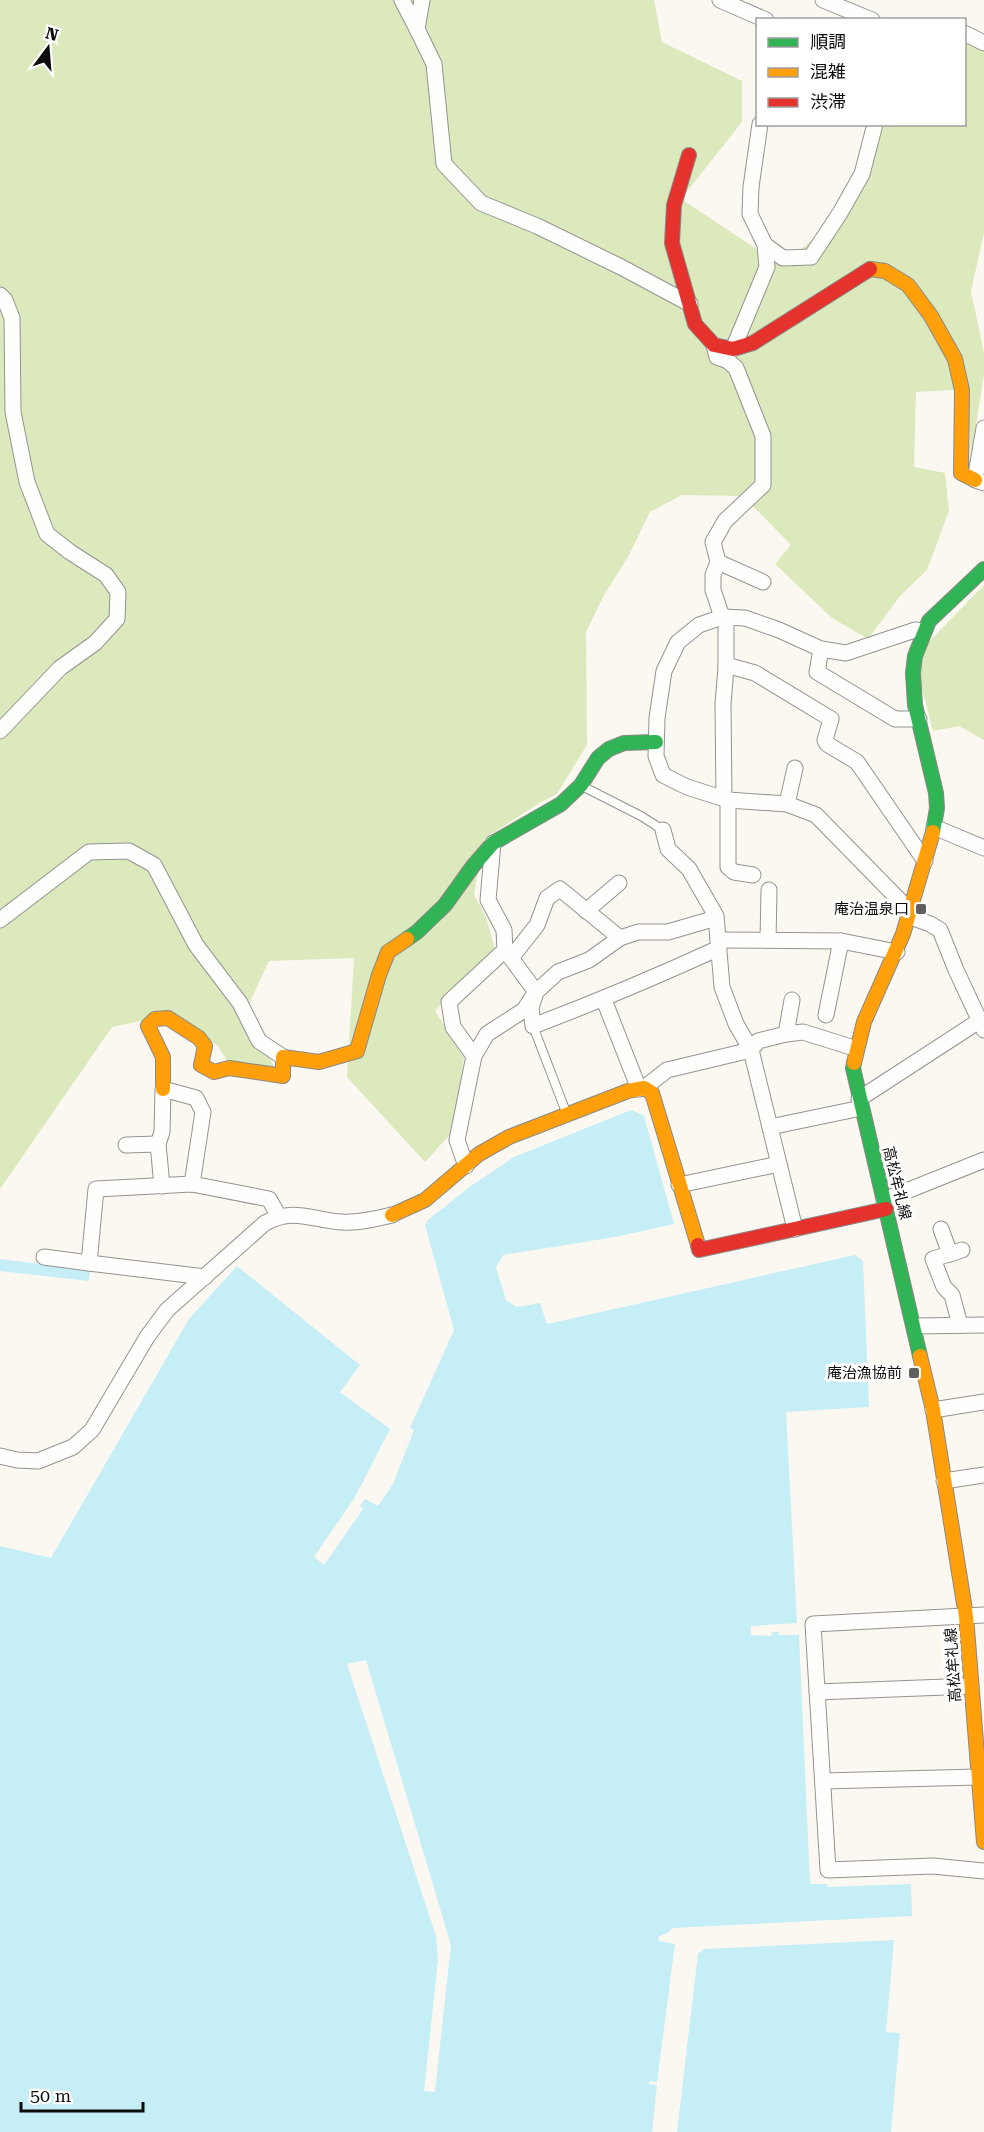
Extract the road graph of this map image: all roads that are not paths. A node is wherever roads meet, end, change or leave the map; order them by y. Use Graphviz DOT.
graph roads {
  1 [pos="402,0"];
  2 [pos="422,0"];
  3 [pos="720,0"];
  4 [pos="824,0"];
  5 [pos="761,18"];
  6 [pos="868,18"];
  7 [pos="417,29"];
  8 [pos="966,34"];
  9 [pos="984,43"];
  10 [pos="760,126"];
  11 [pos="874,126"];
  12 [pos="689,155"];
  13 [pos="765,244"];
  14 [pos="0,295"];
  15 [pos="690,304"];
  16 [pos="714,345"];
  17 [pos="733,349"];
  18 [pos="984,428"];
  19 [pos="980,481"];
  20 [pos="718,562"];
  21 [pos="984,569"];
  22 [pos="763,582"];
  23 [pos="724,617"];
  24 [pos="923,631"];
  25 [pos="821,649"];
  26 [pos="726,665"];
  27 [pos="919,719"];
  28 [pos="0,731"];
  29 [pos="656,742"];
  30 [pos="795,768"];
  31 [pos="581,785"];
  32 [pos="726,800"];
  33 [pos="787,804"];
  34 [pos="934,826"];
  35 [pos="663,830"];
  36 [pos="493,843"];
  37 [pos="984,848"];
  38 [pos="925,861"];
  39 [pos="753,875"];
  40 [pos="619,884"];
  41 [pos="769,890"];
  42 [pos="586,910"];
  43 [pos="909,914"];
  44 [pos="716,918"];
  45 [pos="0,920"];
  46 [pos="620,938"];
  47 [pos="768,940"];
  48 [pos="841,941"];
  49 [pos="719,944"];
  50 [pos="897,952"];
  51 [pos="508,954"];
  52 [pos="536,993"];
  53 [pos="792,999"];
  54 [pos="604,1000"];
  55 [pos="826,1015"];
  56 [pos="533,1026"];
  57 [pos="982,1026"];
  58 [pos="786,1034"];
  59 [pos="854,1048"];
  60 [pos="752,1050"];
  61 [pos="474,1056"];
  62 [pos="283,1057"];
  63 [pos="641,1088"];
  64 [pos="163,1089"];
  65 [pos="860,1103"];
  66 [pos="567,1115"];
  67 [pos="770,1127"];
  68 [pos="158,1144"];
  69 [pos="126,1145"];
  70 [pos="984,1160"];
  71 [pos="779,1164"];
  72 [pos="466,1166"];
  73 [pos="192,1185"];
  74 [pos="679,1185"];
  75 [pos="162,1186"];
  76 [pos="885,1204"];
  77 [pos="278,1215"];
  78 [pos="392,1215"];
  79 [pos="795,1229"];
  80 [pos="941,1229"];
  81 [pos="44,1257"];
  82 [pos="90,1263"];
  83 [pos="205,1277"];
  84 [pos="960,1325"];
  85 [pos="984,1325"];
  86 [pos="914,1326"];
  87 [pos="984,1402"];
  88 [pos="933,1410"];
  89 [pos="0,1456"];
  90 [pos="984,1475"];
  91 [pos="944,1481"];
  92 [pos="984,1615"];
  93 [pos="966,1616"];
  94 [pos="971,1686"];
  95 [pos="817,1692"];
  96 [pos="979,1774"];
  97 [pos="823,1782"];
  98 [pos="984,1842"];
  99 [pos="984,1872"];
  1 -- 7 [label="street"];
  2 -- 7 [label="street"];
  3 -- 5 [label="street"];
  4 -- 6 [label="street"];
  7 -- 15 [label="street"];
  8 -- 9 [label="street"];
  10 -- 13 [label="street"];
  11 -- 13 [label="street"];
  12 -- 15 [label="street"];
  13 -- 17 [label="street"];
  14 -- 28 [label="street"];
  15 -- 16 [label="street"];
  16 -- 17 [label="street"];
  16 -- 20 [label="street"];
  17 -- 19 [label="street"];
  18 -- 19 [label="street"];
  20 -- 22 [label="street"];
  20 -- 23 [label="street"];
  21 -- 24 [label="street, 高松牟礼線"];
  23 -- 25 [label="street"];
  23 -- 26 [label="street"];
  23 -- 29 [label="street"];
  24 -- 25 [label="street"];
  24 -- 27 [label="street, 高松牟礼線"];
  25 -- 27 [label="street"];
  26 -- 32 [label="street"];
  26 -- 38 [label="street"];
  27 -- 34 [label="street, 高松牟礼線"];
  29 -- 31 [label="street"];
  29 -- 32 [label="street"];
  30 -- 33 [label="street"];
  31 -- 35 [label="lane"];
  31 -- 36 [label="street"];
  32 -- 33 [label="street"];
  32 -- 39 [label="street"];
  33 -- 43 [label="street"];
  34 -- 37 [label="street"];
  34 -- 38 [label="street, 高松牟礼線"];
  35 -- 44 [label="street"];
  36 -- 51 [label="street"];
  36 -- 62 [label="street"];
  38 -- 43 [label="street, 高松牟礼線"];
  40 -- 42 [label="street"];
  41 -- 47 [label="street"];
  42 -- 46 [label="street"];
  42 -- 51 [label="street"];
  43 -- 50 [label="street, 高松牟礼線"];
  43 -- 57 [label="street"];
  44 -- 46 [label="street"];
  44 -- 49 [label="street"];
  45 -- 62 [label="street"];
  46 -- 52 [label="street"];
  47 -- 48 [label="street"];
  47 -- 49 [label="street"];
  48 -- 50 [label="street"];
  48 -- 55 [label="street"];
  49 -- 54 [label="street"];
  49 -- 60 [label="street"];
  50 -- 59 [label="street, 高松牟礼線"];
  51 -- 52 [label="street"];
  51 -- 61 [label="street"];
  52 -- 56 [label="street"];
  52 -- 61 [label="street"];
  53 -- 58 [label="street"];
  54 -- 56 [label="street"];
  54 -- 63 [label="street"];
  56 -- 66 [label="lane"];
  57 -- 65 [label="street"];
  58 -- 59 [label="street"];
  58 -- 60 [label="street"];
  59 -- 65 [label="street, 高松牟礼線"];
  60 -- 63 [label="street"];
  60 -- 67 [label="street"];
  61 -- 72 [label="street"];
  62 -- 64 [label="street"];
  63 -- 66 [label="street"];
  63 -- 74 [label="street"];
  64 -- 68 [label="street"];
  64 -- 73 [label="street"];
  65 -- 67 [label="street"];
  65 -- 76 [label="street, 高松牟礼線"];
  66 -- 72 [label="street"];
  67 -- 71 [label="street"];
  68 -- 69 [label="street"];
  68 -- 75 [label="street"];
  70 -- 76 [label="street"];
  71 -- 74 [label="street"];
  71 -- 79 [label="street"];
  72 -- 78 [label="street"];
  73 -- 75 [label="street"];
  73 -- 77 [label="street"];
  74 -- 79 [label="street"];
  75 -- 82 [label="street"];
  76 -- 79 [label="street"];
  76 -- 86 [label="street, 高松牟礼線"];
  77 -- 78 [label="street"];
  77 -- 83 [label="street"];
  80 -- 84 [label="street"];
  81 -- 82 [label="street"];
  82 -- 83 [label="street"];
  83 -- 89 [label="street"];
  84 -- 85 [label="street"];
  84 -- 86 [label="street"];
  86 -- 88 [label="street, 高松牟礼線"];
  87 -- 88 [label="street"];
  88 -- 91 [label="street, 高松牟礼線"];
  90 -- 91 [label="street"];
  91 -- 93 [label="street, 高松牟礼線"];
  92 -- 93 [label="street"];
  93 -- 94 [label="street, 高松牟礼線"];
  93 -- 95 [label="street"];
  94 -- 95 [label="street"];
  94 -- 96 [label="street, 高松牟礼線"];
  95 -- 97 [label="street"];
  96 -- 97 [label="street"];
  96 -- 98 [label="street, 高松牟礼線"];
  97 -- 99 [label="street"];
}
